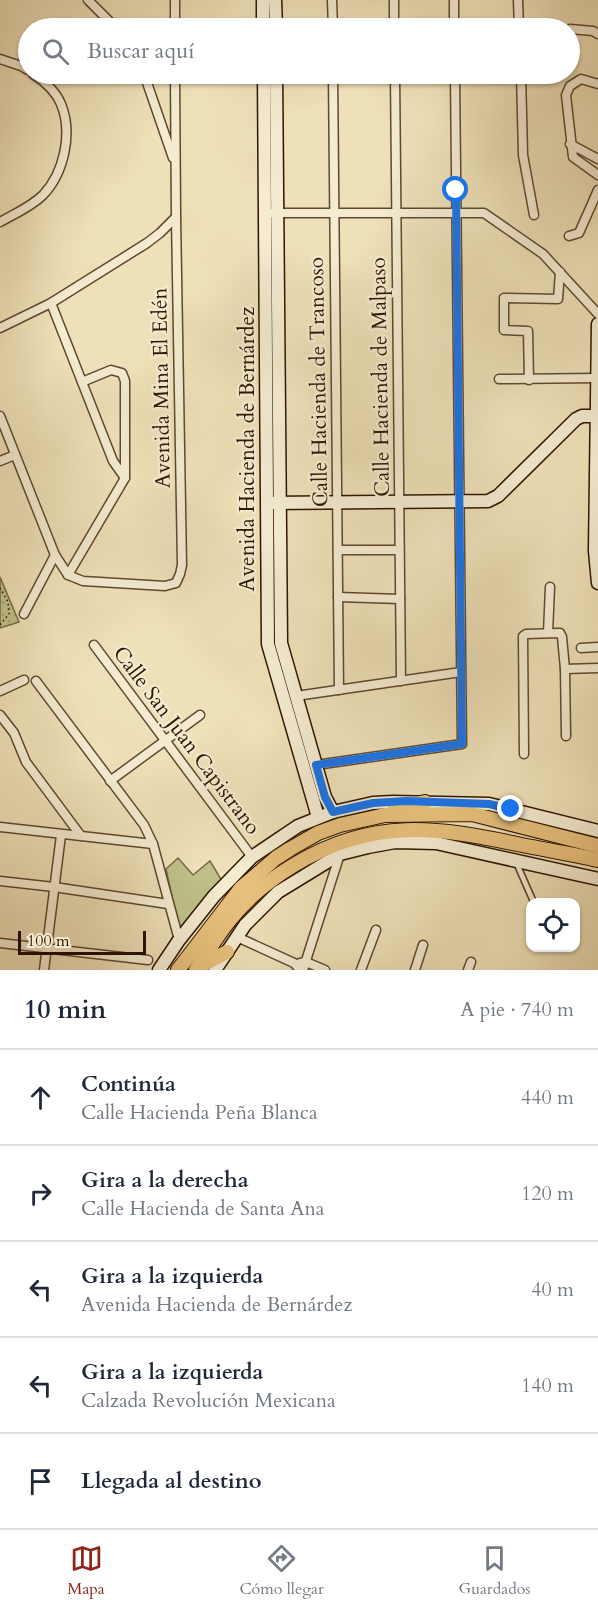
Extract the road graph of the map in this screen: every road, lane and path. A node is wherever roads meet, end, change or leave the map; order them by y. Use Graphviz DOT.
graph roads {
  1 [pos="88,0"];
  2 [pos="175,0"];
  3 [pos="263,0"];
  4 [pos="275,0"];
  5 [pos="332,0"];
  6 [pos="394,0"];
  7 [pos="454,0"];
  8 [pos="518,0"];
  9 [pos="106,18"];
  10 [pos="175,18"];
  11 [pos="263,18"];
  12 [pos="276,18"];
  13 [pos="333,18"];
  14 [pos="394,18"];
  15 [pos="454,18"];
  16 [pos="519,18"];
  17 [pos="580,30"];
  18 [pos="598,34"];
  19 [pos="0,59"];
  20 [pos="18,65"];
  21 [pos="580,80"];
  22 [pos="45,84"];
  23 [pos="147,84"];
  24 [pos="175,84"];
  25 [pos="265,84"];
  26 [pos="276,84"];
  27 [pos="333,84"];
  28 [pos="395,84"];
  29 [pos="455,84"];
  30 [pos="521,84"];
  31 [pos="573,84"];
  32 [pos="598,84"];
  33 [pos="570,144"];
  34 [pos="598,159"];
  35 [pos="176,167"];
  36 [pos="598,175"];
  37 [pos="598,190"];
  38 [pos="272,213"];
  39 [pos="456,213"];
  40 [pos="334,214"];
  41 [pos="396,214"];
  42 [pos="534,215"];
  43 [pos="176,216"];
  44 [pos="0,222"];
  45 [pos="569,236"];
  46 [pos="560,272"];
  47 [pos="51,303"];
  48 [pos="598,314"];
  49 [pos="598,324"];
  50 [pos="0,328"];
  51 [pos="597,378"];
  52 [pos="499,379"];
  53 [pos="529,380"];
  54 [pos="82,382"];
  55 [pos="0,416"];
  56 [pos="597,417"];
  57 [pos="15,455"];
  58 [pos="0,462"];
  59 [pos="125,478"];
  60 [pos="399,501"];
  61 [pos="337,502"];
  62 [pos="460,502"];
  63 [pos="272,503"];
  64 [pos="338,550"];
  65 [pos="399,550"];
  66 [pos="55,555"];
  67 [pos="597,563"];
  68 [pos="65,572"];
  69 [pos="598,583"];
  70 [pos="550,587"];
  71 [pos="0,588"];
  72 [pos="338,597"];
  73 [pos="400,599"];
  74 [pos="24,614"];
  75 [pos="0,624"];
  76 [pos="548,633"];
  77 [pos="94,645"];
  78 [pos="598,647"];
  79 [pos="581,648"];
  80 [pos="598,668"];
  81 [pos="565,669"];
  82 [pos="461,672"];
  83 [pos="24,680"];
  84 [pos="36,681"];
  85 [pos="401,681"];
  86 [pos="339,690"];
  87 [pos="0,691"];
  88 [pos="296,696"];
  89 [pos="200,714"];
  90 [pos="0,715"];
  91 [pos="566,736"];
  92 [pos="164,741"];
  93 [pos="524,754"];
  94 [pos="316,765"];
  95 [pos="110,781"];
  96 [pos="425,802"];
  97 [pos="333,812"];
  98 [pos="318,817"];
  99 [pos="367,818"];
  100 [pos="576,825"];
  101 [pos="598,825"];
  102 [pos="0,827"];
  103 [pos="598,831"];
  104 [pos="61,835"];
  105 [pos="81,836"];
  106 [pos="153,844"];
  107 [pos="598,846"];
  108 [pos="340,854"];
  109 [pos="252,856"];
  110 [pos="515,859"];
  111 [pos="598,860"];
  112 [pos="598,879"];
  113 [pos="0,881"];
  114 [pos="54,887"];
  115 [pos="532,898"];
  116 [pos="168,904"];
  117 [pos="376,930"];
  118 [pos="237,937"];
  119 [pos="179,940"];
  120 [pos="0,943"];
  121 [pos="423,945"];
  122 [pos="46,948"];
  123 [pos="227,952"];
  124 [pos="148,960"];
  125 [pos="181,965"];
  126 [pos="301,966"];
  127 [pos="197,969"];
  128 [pos="44,970"];
  129 [pos="159,970"];
  130 [pos="215,970"];
  131 [pos="325,970"];
  132 [pos="361,970"];
  133 [pos="415,970"];
  1 -- 9 [label="street"];
  2 -- 10 [label="street"];
  3 -- 11 [label="street"];
  4 -- 12 [label="street"];
  5 -- 13 [label="street"];
  6 -- 14 [label="street"];
  7 -- 15 [label="street"];
  8 -- 16 [label="street"];
  17 -- 18 [label="street"];
  19 -- 20 [label="street"];
  21 -- 32 [label="street"];
  22 -- 44 [label="street"];
  23 -- 35 [label="street"];
  24 -- 35 [label="street, Avenida Mina El Edén"];
  25 -- 38 [label="street, Avenida Hacienda de Bernárdez"];
  26 -- 38 [label="street, Avenida Hacienda de Bernárdez"];
  27 -- 40 [label="street, Calle Hacienda de Trancoso"];
  28 -- 41 [label="street, Calle Hacienda de Malpaso"];
  29 -- 39 [label="street"];
  30 -- 42 [label="street"];
  31 -- 33 [label="street"];
  33 -- 34 [label="street"];
  33 -- 36 [label="street"];
  35 -- 43 [label="street, Avenida Mina El Edén"];
  37 -- 45 [label="street"];
  38 -- 40 [label="street"];
  38 -- 63 [label="street, Avenida Hacienda de Bernárdez"];
  39 -- 41 [label="street"];
  39 -- 46 [label="street"];
  39 -- 62 [label="street"];
  40 -- 41 [label="street"];
  40 -- 61 [label="street, Calle Hacienda de Trancoso"];
  41 -- 60 [label="street, Calle Hacienda de Malpaso"];
  43 -- 47 [label="street"];
  43 -- 68 [label="street, Avenida Mina El Edén"];
  46 -- 48 [label="street"];
  46 -- 53 [label="street"];
  47 -- 50 [label="street"];
  47 -- 54 [label="street"];
  49 -- 51 [label="street"];
  51 -- 53 [label="street"];
  51 -- 56 [label="street"];
  52 -- 53 [label="street"];
  54 -- 59 [label="street"];
  54 -- 59 [label="street"];
  55 -- 57 [label="street"];
  56 -- 62 [label="street"];
  56 -- 67 [label="street"];
  57 -- 58 [label="street"];
  57 -- 66 [label="street"];
  59 -- 68 [label="street"];
  60 -- 61 [label="street"];
  60 -- 62 [label="street"];
  60 -- 65 [label="street, Calle Hacienda de Malpaso"];
  61 -- 63 [label="street"];
  61 -- 64 [label="street, Calle Hacienda de Trancoso"];
  62 -- 82 [label="street"];
  63 -- 88 [label="street, Avenida Hacienda de Bernárdez"];
  63 -- 98 [label="street, Avenida Hacienda de Bernárdez"];
  64 -- 65 [label="street"];
  64 -- 72 [label="street, Calle Hacienda de Trancoso"];
  65 -- 73 [label="street, Calle Hacienda de Malpaso"];
  66 -- 68 [label="street"];
  66 -- 74 [label="street"];
  67 -- 69 [label="street"];
  70 -- 76 [label="street"];
  71 -- 75 [label="path"];
  72 -- 73 [label="street"];
  72 -- 86 [label="street, Calle Hacienda de Trancoso"];
  73 -- 85 [label="street, Calle Hacienda de Malpaso"];
  76 -- 81 [label="street"];
  76 -- 93 [label="street"];
  77 -- 92 [label="street, Calle San Juan Capistrano"];
  78 -- 79 [label="street"];
  80 -- 81 [label="street"];
  81 -- 91 [label="street"];
  82 -- 85 [label="street"];
  82 -- 94 [label="street"];
  83 -- 87 [label="street"];
  84 -- 95 [label="street"];
  85 -- 86 [label="street"];
  86 -- 88 [label="street"];
  88 -- 94 [label="street, Avenida Hacienda de Bernárdez"];
  89 -- 92 [label="street"];
  90 -- 105 [label="street"];
  92 -- 95 [label="street"];
  92 -- 109 [label="street, Calle San Juan Capistrano"];
  94 -- 97 [label="street, Avenida Hacienda de Bernárdez"];
  95 -- 106 [label="street"];
  96 -- 97 [label="street"];
  96 -- 99 [label="main road"];
  96 -- 100 [label="street"];
  97 -- 98 [label="street"];
  98 -- 109 [label="street"];
  99 -- 107 [label="main road"];
  99 -- 125 [label="main road"];
  100 -- 101 [label="street"];
  100 -- 103 [label="street"];
  102 -- 104 [label="street"];
  104 -- 105 [label="street"];
  104 -- 114 [label="street"];
  105 -- 106 [label="street"];
  106 -- 116 [label="street"];
  108 -- 110 [label="street"];
  108 -- 118 [label="street"];
  108 -- 126 [label="street"];
  109 -- 119 [label="street"];
  110 -- 112 [label="street"];
  110 -- 115 [label="lane"];
  111 -- 127 [label="main road"];
  113 -- 114 [label="street"];
  114 -- 116 [label="street"];
  114 -- 122 [label="street"];
  116 -- 119 [label="street"];
  117 -- 132 [label="street"];
  118 -- 123 [label="street"];
  118 -- 126 [label="street"];
  119 -- 129 [label="street"];
  120 -- 122 [label="street"];
  121 -- 133 [label="street"];
  122 -- 124 [label="street"];
  122 -- 128 [label="street"];
  123 -- 127 [label="main road"];
  123 -- 130 [label="street"];
  126 -- 131 [label="street"];
}
